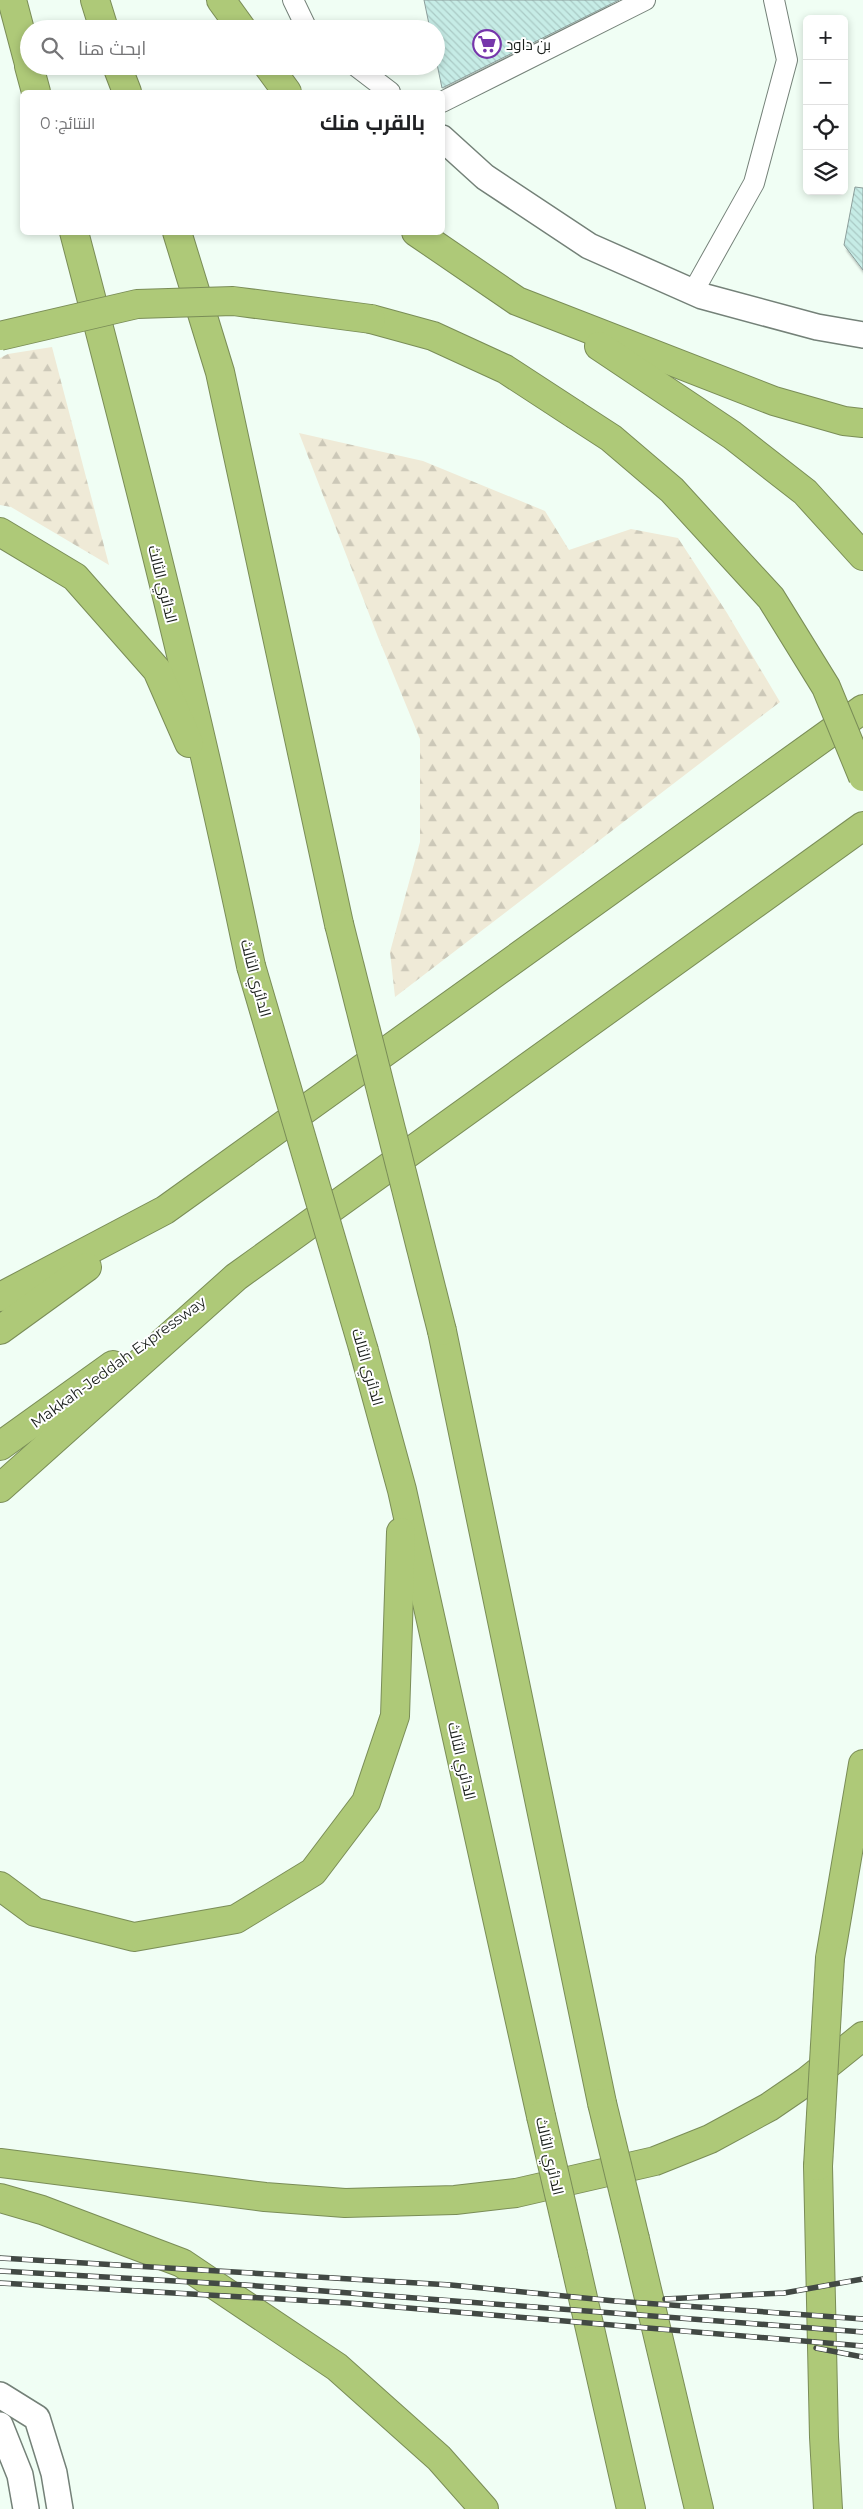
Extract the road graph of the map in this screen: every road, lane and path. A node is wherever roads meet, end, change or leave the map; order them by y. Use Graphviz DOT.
graph roads {
  1 [pos="12,0"];
  2 [pos="95,0"];
  3 [pos="221,0"];
  4 [pos="293,0"];
  5 [pos="646,0"];
  6 [pos="774,0"];
  7 [pos="101,20"];
  8 [pos="235,20"];
  9 [pos="303,20"];
  10 [pos="20,31"];
  11 [pos="32,75"];
  12 [pos="121,75"];
  13 [pos="275,75"];
  14 [pos="368,75"];
  15 [pos="35,90"];
  16 [pos="126,90"];
  17 [pos="286,90"];
  18 [pos="387,90"];
  19 [pos="445,100"];
  20 [pos="445,141"];
  21 [pos="75,235"];
  22 [pos="178,235"];
  23 [pos="420,235"];
  24 [pos="693,292"];
  25 [pos="559,319"];
  26 [pos="863,335"];
  27 [pos="0,336"];
  28 [pos="863,423"];
  29 [pos="0,532"];
  30 [pos="863,556"];
  31 [pos="863,708"];
  32 [pos="863,777"];
  33 [pos="219,812"];
  34 [pos="863,826"];
  35 [pos="164,1210"];
  36 [pos="236,1277"];
  37 [pos="0,1297"];
  38 [pos="0,1330"];
  39 [pos="0,1446"];
  40 [pos="0,1488"];
  41 [pos="402,1490"];
  42 [pos="863,1764"];
  43 [pos="0,1886"];
  44 [pos="863,2036"];
  45 [pos="0,2163"];
  46 [pos="0,2198"];
  47 [pos="0,2394"];
  48 [pos="0,2425"];
  49 [pos="26,2509"];
  50 [pos="60,2509"];
  51 [pos="484,2509"];
  52 [pos="631,2509"];
  53 [pos="699,2509"];
  54 [pos="828,2509"];
  1 -- 10 [label="highway"];
  2 -- 7 [label="highway"];
  3 -- 8 [label="highway"];
  4 -- 9 [label="street"];
  5 -- 19 [label="street"];
  6 -- 24 [label="street"];
  11 -- 15 [label="highway"];
  12 -- 16 [label="highway"];
  13 -- 17 [label="highway"];
  14 -- 18 [label="street"];
  20 -- 24 [label="street"];
  21 -- 33 [label="highway, الدائري الثالث"];
  22 -- 53 [label="highway, bridge"];
  23 -- 25 [label="highway"];
  24 -- 26 [label="street"];
  25 -- 28 [label="highway"];
  25 -- 30 [label="highway"];
  27 -- 32 [label="highway, bridge"];
  29 -- 33 [label="highway"];
  31 -- 35 [label="highway"];
  33 -- 41 [label="highway, الدائري الثالث, bridge"];
  34 -- 36 [label="highway"];
  35 -- 37 [label="highway"];
  35 -- 38 [label="highway"];
  36 -- 39 [label="highway, Makkah-Jeddah Expressway"];
  36 -- 40 [label="highway"];
  41 -- 43 [label="highway"];
  41 -- 52 [label="highway, الدائري الثالث, bridge"];
  42 -- 54 [label="highway, bridge"];
  44 -- 45 [label="highway"];
  46 -- 51 [label="highway"];
  47 -- 50 [label="street"];
  48 -- 49 [label="street"];
}
